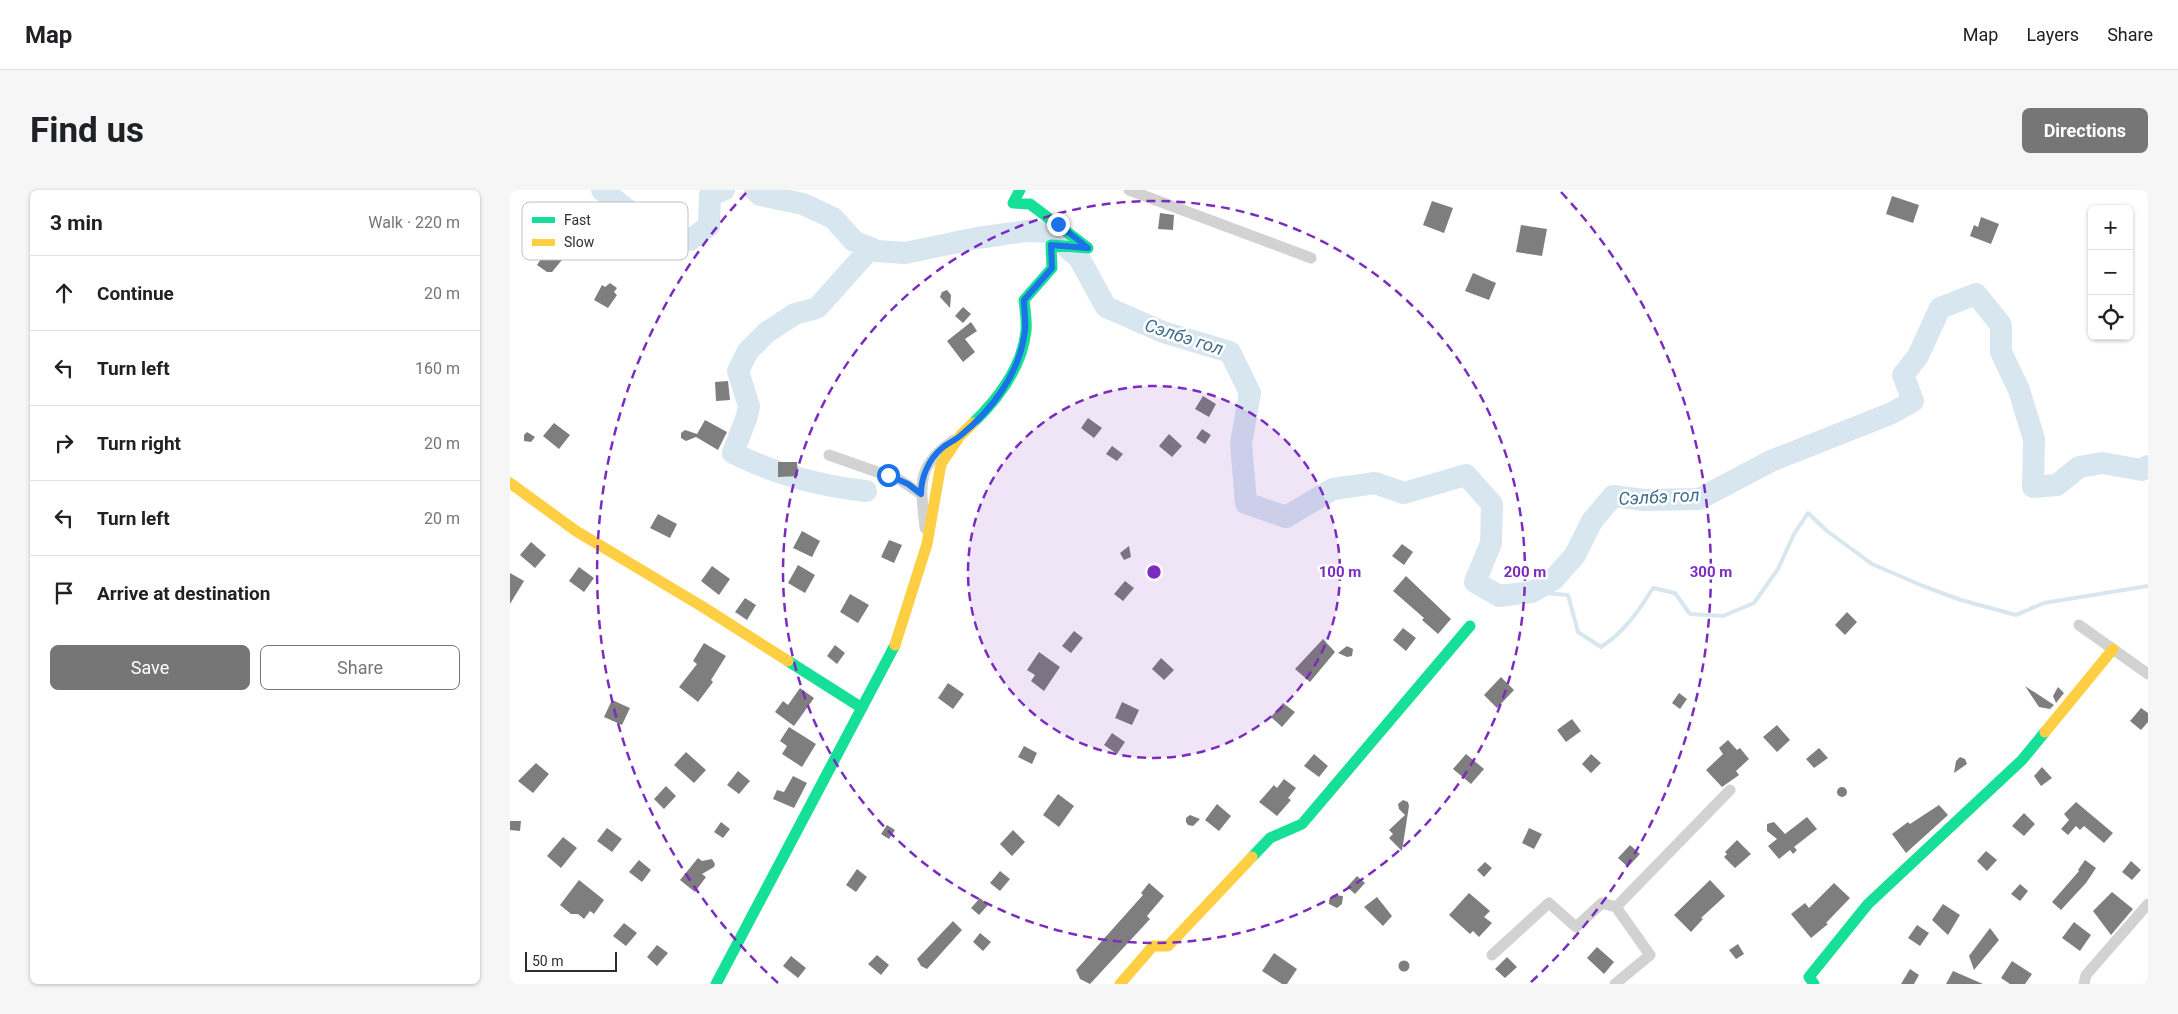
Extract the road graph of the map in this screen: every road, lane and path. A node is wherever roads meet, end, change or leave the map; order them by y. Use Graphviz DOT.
graph roads {
  1 [pos="1020,190"];
  2 [pos="1129,190"];
  3 [pos="1312,258"];
  4 [pos="960,436"];
  5 [pos="828,456"];
  6 [pos="510,483"];
  7 [pos="921,494"];
  8 [pos="927,544"];
  9 [pos="2078,625"];
  10 [pos="1470,626"];
  11 [pos="2113,649"];
  12 [pos="2148,674"];
  13 [pos="862,708"];
  14 [pos="1730,790"];
  15 [pos="2148,904"];
  16 [pos="1616,906"];
  17 [pos="1492,955"];
  18 [pos="716,984"];
  19 [pos="1120,984"];
  20 [pos="1615,984"];
  21 [pos="1814,984"];
  22 [pos="2084,984"];
  1 -- 4 [label="street"];
  2 -- 3 [label="street"];
  4 -- 7 [label="street"];
  4 -- 8 [label="street"];
  5 -- 7 [label="street"];
  6 -- 13 [label="street"];
  7 -- 8 [label="street"];
  8 -- 13 [label="street"];
  9 -- 11 [label="street"];
  10 -- 19 [label="street"];
  11 -- 12 [label="street"];
  11 -- 21 [label="street"];
  13 -- 18 [label="street"];
  14 -- 16 [label="street"];
  15 -- 22 [label="street"];
  16 -- 17 [label="street"];
  16 -- 20 [label="street"];
}
